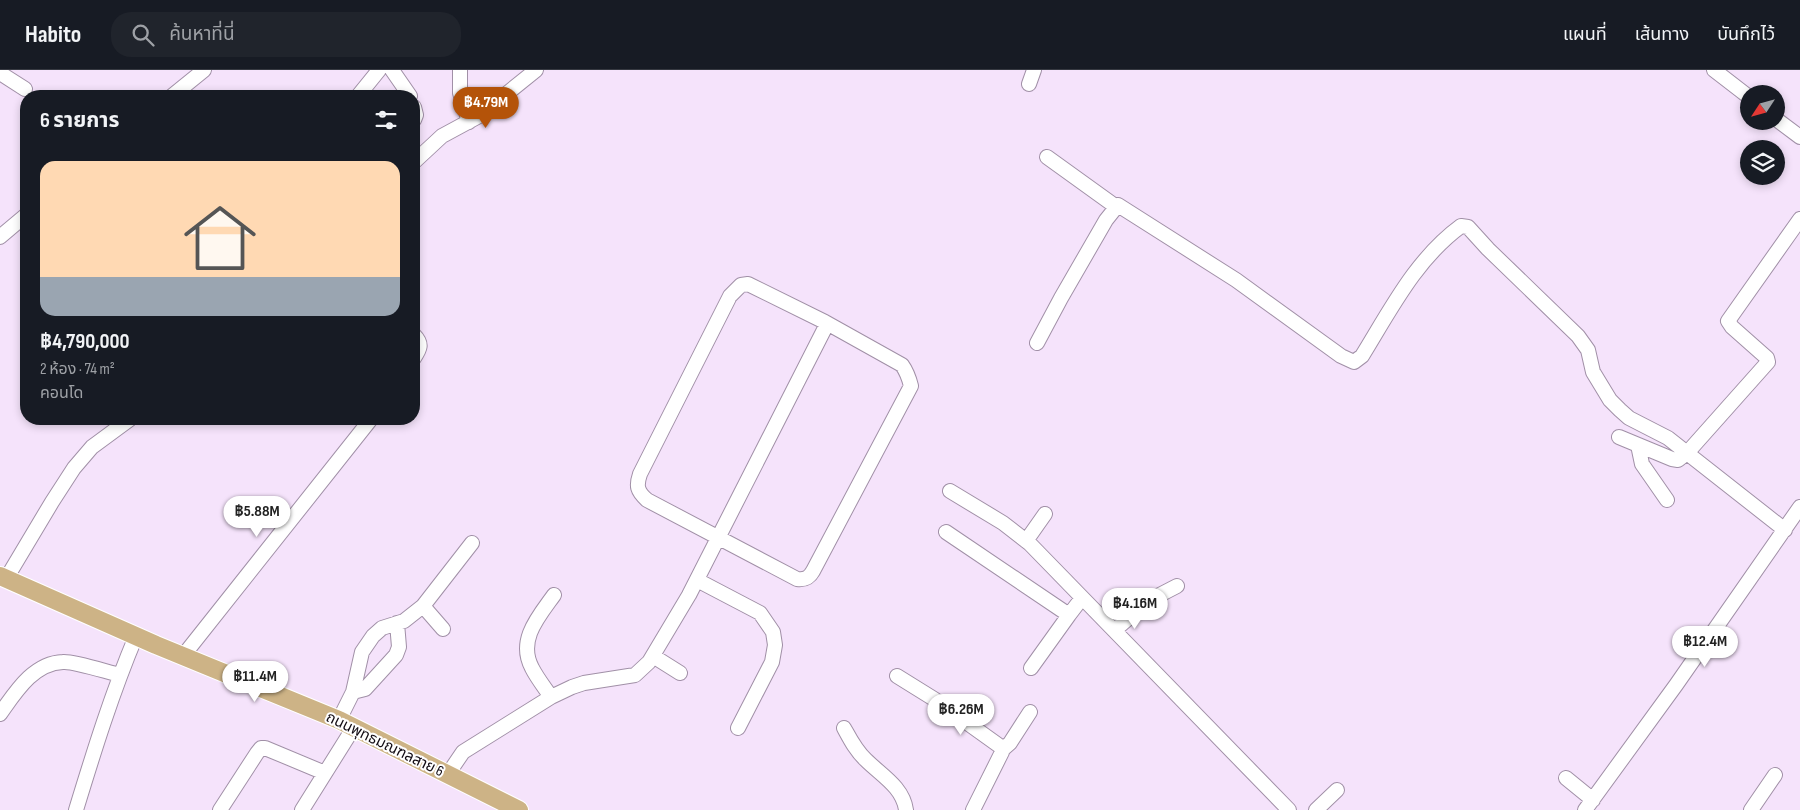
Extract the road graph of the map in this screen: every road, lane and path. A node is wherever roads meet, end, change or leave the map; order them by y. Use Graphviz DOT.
graph roads {
  1 [pos="204,70"];
  2 [pos="379,70"];
  3 [pos="392,70"];
  4 [pos="460,70"];
  5 [pos="1034,70"];
  6 [pos="1714,70"];
  7 [pos="529,72"];
  8 [pos="0,74"];
  9 [pos="1029,84"];
  10 [pos="25,89"];
  11 [pos="179,90"];
  12 [pos="363,90"];
  13 [pos="406,90"];
  14 [pos="1740,90"];
  15 [pos="469,122"];
  16 [pos="1785,125"];
  17 [pos="1800,137"];
  18 [pos="420,156"];
  19 [pos="1047,156"];
  20 [pos="1115,206"];
  21 [pos="1800,219"];
  22 [pos="20,220"];
  23 [pos="0,237"];
  24 [pos="827,324"];
  25 [pos="1037,343"];
  26 [pos="122,425"];
  27 [pos="366,425"];
  28 [pos="1619,437"];
  29 [pos="1638,445"];
  30 [pos="1687,453"];
  31 [pos="950,491"];
  32 [pos="1667,500"];
  33 [pos="1800,507"];
  34 [pos="1045,514"];
  35 [pos="1785,530"];
  36 [pos="946,532"];
  37 [pos="718,537"];
  38 [pos="1026,541"];
  39 [pos="472,543"];
  40 [pos="3,578"];
  41 [pos="697,580"];
  42 [pos="1177,586"];
  43 [pos="554,595"];
  44 [pos="1082,598"];
  45 [pos="423,606"];
  46 [pos="1069,615"];
  47 [pos="396,624"];
  48 [pos="443,629"];
  49 [pos="1114,630"];
  50 [pos="136,636"];
  51 [pos="183,656"];
  52 [pos="652,656"];
  53 [pos="1031,668"];
  54 [pos="680,673"];
  55 [pos="120,675"];
  56 [pos="896,676"];
  57 [pos="353,692"];
  58 [pos="552,697"];
  59 [pos="1030,712"];
  60 [pos="0,714"];
  61 [pos="346,723"];
  62 [pos="738,728"];
  63 [pos="844,728"];
  64 [pos="1002,750"];
  65 [pos="325,773"];
  66 [pos="448,774"];
  67 [pos="1775,775"];
  68 [pos="1566,778"];
  69 [pos="1337,790"];
  70 [pos="1589,805"];
  71 [pos="76,810"];
  72 [pos="220,810"];
  73 [pos="302,810"];
  74 [pos="519,810"];
  75 [pos="906,810"];
  76 [pos="973,810"];
  77 [pos="1289,810"];
  78 [pos="1316,810"];
  79 [pos="1751,810"];
  1 -- 11 [label="street"];
  2 -- 12 [label="street"];
  3 -- 13 [label="street"];
  4 -- 15 [label="street"];
  5 -- 9 [label="street"];
  6 -- 14 [label="street"];
  7 -- 15 [label="street"];
  8 -- 10 [label="street"];
  15 -- 18 [label="street"];
  16 -- 17 [label="street"];
  19 -- 20 [label="street"];
  20 -- 25 [label="street"];
  20 -- 30 [label="street"];
  21 -- 30 [label="street"];
  22 -- 23 [label="street"];
  24 -- 37 [label="street"];
  24 -- 37 [label="street"];
  24 -- 37 [label="street"];
  26 -- 40 [label="street"];
  27 -- 51 [label="street"];
  28 -- 29 [label="street"];
  29 -- 30 [label="street"];
  29 -- 32 [label="street"];
  30 -- 35 [label="street"];
  31 -- 38 [label="street"];
  33 -- 35 [label="street"];
  34 -- 38 [label="street"];
  35 -- 70 [label="street"];
  36 -- 46 [label="street"];
  37 -- 41 [label="street"];
  38 -- 44 [label="street"];
  39 -- 45 [label="street"];
  40 -- 50 [label="main road, ถนนพุทธมณฑลสาย 6"];
  41 -- 52 [label="street"];
  41 -- 62 [label="street"];
  42 -- 49 [label="street"];
  43 -- 58 [label="street"];
  44 -- 46 [label="street"];
  44 -- 49 [label="street"];
  45 -- 47 [label="street"];
  45 -- 48 [label="street"];
  46 -- 53 [label="street"];
  47 -- 57 [label="street"];
  47 -- 57 [label="street"];
  49 -- 77 [label="street"];
  50 -- 51 [label="main road, ถนนพุทธมณฑลสาย 6"];
  50 -- 55 [label="street"];
  51 -- 61 [label="main road, ถนนพุทธมณฑลสาย 6"];
  52 -- 54 [label="street"];
  52 -- 58 [label="street"];
  55 -- 60 [label="street"];
  55 -- 71 [label="street"];
  56 -- 64 [label="street"];
  57 -- 61 [label="street"];
  58 -- 66 [label="street"];
  59 -- 64 [label="street"];
  61 -- 65 [label="street"];
  61 -- 66 [label="main road, ถนนพุทธมณฑลสาย 6"];
  63 -- 75 [label="street"];
  64 -- 76 [label="street"];
  65 -- 72 [label="street"];
  65 -- 73 [label="street"];
  66 -- 74 [label="main road, ถนนพุทธมณฑลสาย 6"];
  67 -- 79 [label="street"];
  68 -- 70 [label="street"];
  69 -- 78 [label="street"];
}
